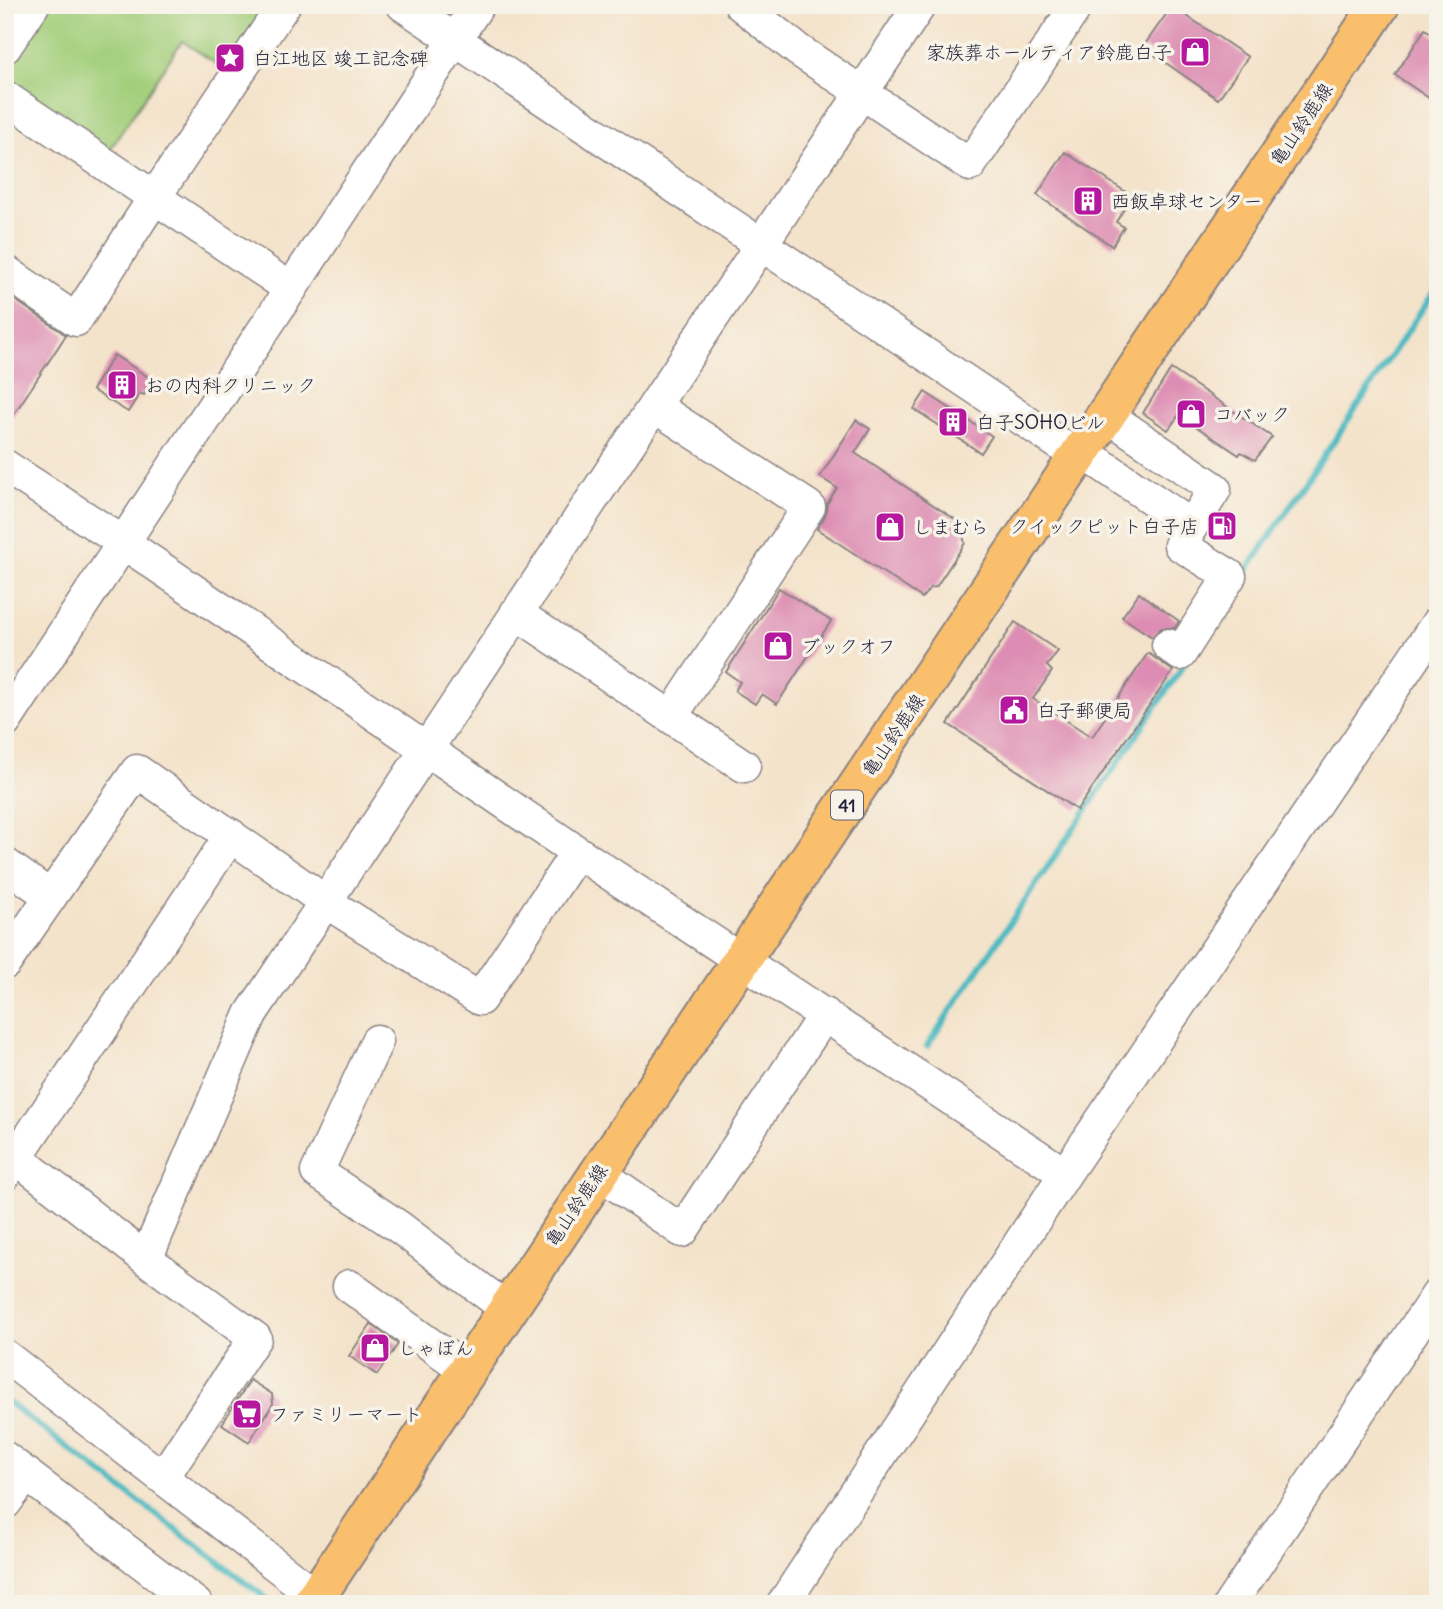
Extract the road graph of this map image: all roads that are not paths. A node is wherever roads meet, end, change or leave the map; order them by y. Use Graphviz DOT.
graph roads {
  1 [pos="33,5"];
  2 [pos="284,5"];
  3 [pos="403,5"];
  4 [pos="478,5"];
  5 [pos="920,5"];
  6 [pos="1077,5"];
  7 [pos="1380,5"];
  8 [pos="749,8"];
  9 [pos="454,40"];
  10 [pos="5,47"];
  11 [pos="862,93"];
  12 [pos="5,97"];
  13 [pos="154,198"];
  14 [pos="763,244"];
  15 [pos="5,271"];
  16 [pos="291,289"];
  17 [pos="654,406"];
  18 [pos="1108,416"];
  19 [pos="1081,454"];
  20 [pos="5,466"];
  21 [pos="1192,526"];
  22 [pos="124,543"];
  23 [pos="516,613"];
  24 [pos="1438,622"];
  25 [pos="1174,639"];
  26 [pos="671,717"];
  27 [pos="5,722"];
  28 [pos="427,750"];
  29 [pos="744,766"];
  30 [pos="231,835"];
  31 [pos="578,852"];
  32 [pos="5,864"];
  33 [pos="50,896"];
  34 [pos="326,902"];
  35 [pos="743,960"];
  36 [pos="5,963"];
  37 [pos="825,1014"];
  38 [pos="377,1041"];
  39 [pos="9,1160"];
  40 [pos="598,1172"];
  41 [pos="1065,1174"];
  42 [pos="146,1259"];
  43 [pos="349,1286"];
  44 [pos="1438,1294"];
  45 [pos="507,1309"];
  46 [pos="5,1356"];
  47 [pos="466,1370"];
  48 [pos="16,1466"];
  49 [pos="163,1477"];
  50 [pos="5,1503"];
  51 [pos="314,1600"];
  52 [pos="196,1604"];
  53 [pos="783,1604"];
  54 [pos="1230,1604"];
  1 -- 10 [label="street"];
  2 -- 13 [label="street"];
  3 -- 9 [label="street"];
  4 -- 9 [label="street"];
  5 -- 11 [label="street"];
  6 -- 11 [label="street"];
  7 -- 18 [label="main road, 亀山鈴鹿線 / 41"];
  8 -- 11 [label="street"];
  9 -- 14 [label="street"];
  9 -- 16 [label="street"];
  11 -- 14 [label="street"];
  12 -- 13 [label="street"];
  13 -- 15 [label="street"];
  13 -- 16 [label="street"];
  14 -- 17 [label="street"];
  14 -- 19 [label="street"];
  16 -- 22 [label="street"];
  17 -- 23 [label="street"];
  17 -- 26 [label="street"];
  18 -- 19 [label="main road, 亀山鈴鹿線 / 41"];
  18 -- 21 [label="street"];
  19 -- 21 [label="street"];
  19 -- 35 [label="main road, 亀山鈴鹿線 / 41"];
  20 -- 22 [label="street"];
  21 -- 25 [label="street"];
  22 -- 27 [label="street"];
  22 -- 28 [label="street"];
  23 -- 26 [label="street"];
  23 -- 28 [label="street"];
  24 -- 41 [label="street"];
  26 -- 29 [label="street"];
  28 -- 31 [label="street"];
  28 -- 34 [label="street"];
  30 -- 33 [label="street"];
  30 -- 34 [label="street"];
  30 -- 39 [label="street"];
  31 -- 34 [label="street"];
  31 -- 35 [label="street"];
  32 -- 33 [label="street"];
  33 -- 36 [label="street"];
  34 -- 42 [label="street"];
  35 -- 37 [label="street"];
  35 -- 40 [label="main road, 亀山鈴鹿線 / 41"];
  37 -- 40 [label="street"];
  37 -- 41 [label="street"];
  38 -- 45 [label="street"];
  39 -- 42 [label="street"];
  40 -- 45 [label="main road, 亀山鈴鹿線 / 41"];
  41 -- 53 [label="street"];
  42 -- 49 [label="street"];
  43 -- 47 [label="street"];
  44 -- 54 [label="street"];
  45 -- 47 [label="main road, 亀山鈴鹿線 / 41"];
  46 -- 49 [label="street"];
  47 -- 51 [label="main road, 亀山鈴鹿線 / 41"];
  48 -- 50 [label="street"];
  48 -- 52 [label="street"];
  49 -- 51 [label="street"];
}
